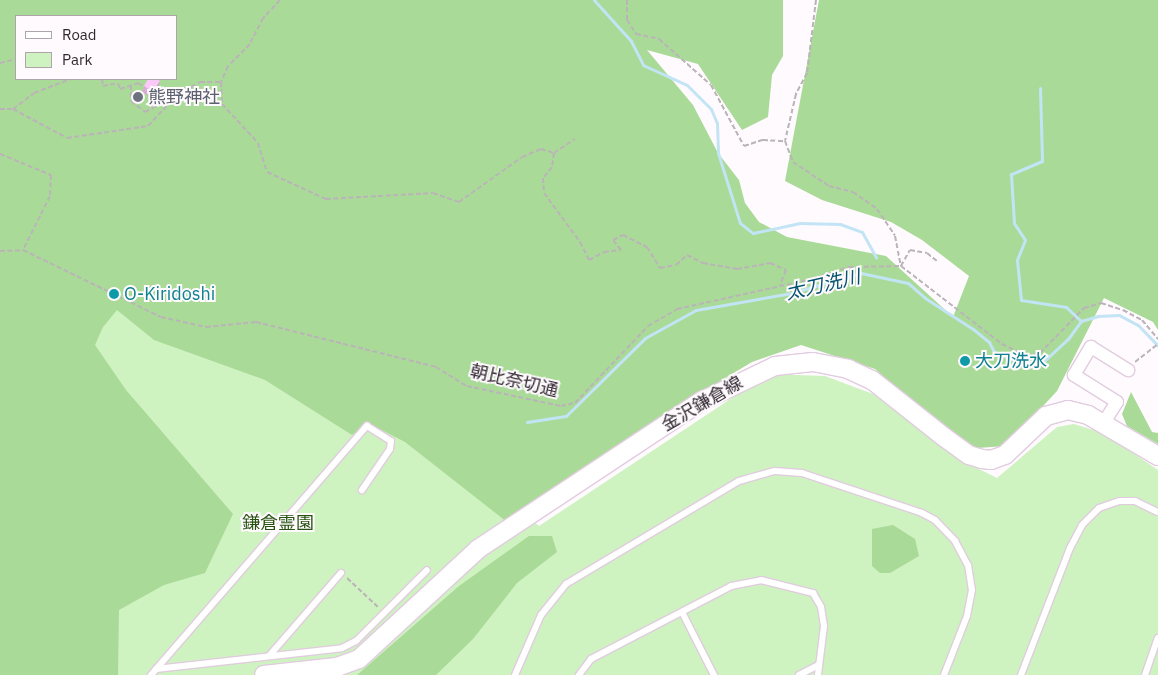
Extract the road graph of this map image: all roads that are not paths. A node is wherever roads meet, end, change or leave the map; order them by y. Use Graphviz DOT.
graph roads {
  1 [pos="1128,370"];
  2 [pos="1103,424"];
  3 [pos="1158,456"];
  4 [pos="362,490"];
  5 [pos="1158,512"];
  6 [pos="427,570"];
  7 [pos="341,573"];
  8 [pos="682,612"];
  9 [pos="1158,638"];
  10 [pos="269,656"];
  11 [pos="819,665"];
  12 [pos="156,669"];
  13 [pos="151,675"];
  14 [pos="264,675"];
  15 [pos="515,675"];
  16 [pos="579,675"];
  17 [pos="714,675"];
  18 [pos="798,675"];
  19 [pos="818,675"];
  20 [pos="944,675"];
  21 [pos="1021,675"];
  22 [pos="1145,675"];
  1 -- 2 [label="street"];
  2 -- 3 [label="main road, 金沢鎌倉線"];
  2 -- 14 [label="main road, 金沢鎌倉線"];
  4 -- 12 [label="lane"];
  5 -- 21 [label="lane"];
  6 -- 10 [label="lane"];
  7 -- 10 [label="lane"];
  8 -- 11 [label="lane"];
  8 -- 16 [label="lane"];
  8 -- 17 [label="lane"];
  9 -- 22 [label="lane"];
  10 -- 12 [label="lane"];
  11 -- 18 [label="lane"];
  11 -- 19 [label="lane"];
  12 -- 13 [label="lane"];
  15 -- 20 [label="lane"];
}
